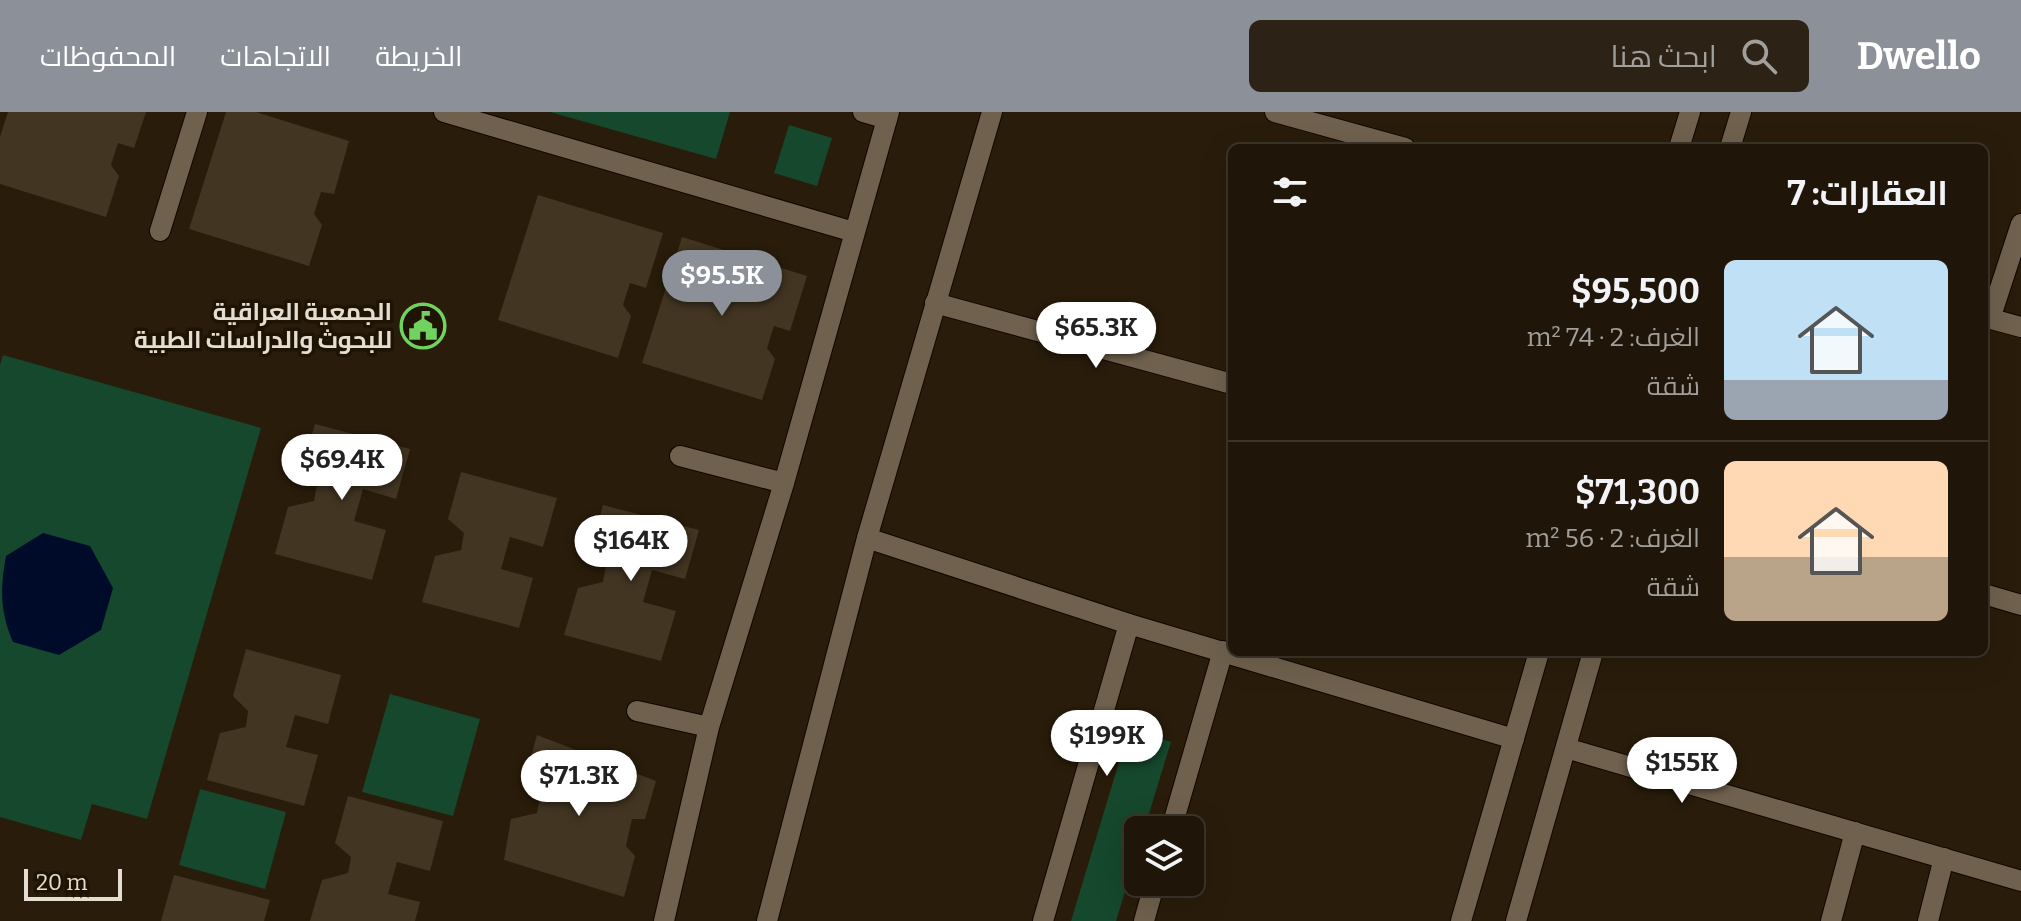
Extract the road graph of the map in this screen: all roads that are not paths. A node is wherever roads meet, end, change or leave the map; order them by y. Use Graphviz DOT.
graph roads {
  1 [pos="197,112"];
  2 [pos="444,112"];
  3 [pos="863,112"];
  4 [pos="992,112"];
  5 [pos="1275,112"];
  6 [pos="1359,112"];
  7 [pos="1690,112"];
  8 [pos="1741,112"];
  9 [pos="888,115"];
  10 [pos="1353,133"];
  11 [pos="1391,144"];
  12 [pos="1680,144"];
  13 [pos="1731,144"];
  14 [pos="2021,224"];
  15 [pos="160,231"];
  16 [pos="854,232"];
  17 [pos="935,303"];
  18 [pos="1988,315"];
  19 [pos="1988,318"];
  20 [pos="2021,327"];
  21 [pos="1228,383"];
  22 [pos="680,456"];
  23 [pos="784,483"];
  24 [pos="867,538"];
  25 [pos="1988,595"];
  26 [pos="2021,605"];
  27 [pos="1129,624"];
  28 [pos="1223,651"];
  29 [pos="1228,653"];
  30 [pos="1240,656"];
  31 [pos="1538,656"];
  32 [pos="1592,656"];
  33 [pos="637,711"];
  34 [pos="709,727"];
  35 [pos="1514,739"];
  36 [pos="1566,748"];
  37 [pos="1175,816"];
  38 [pos="1855,832"];
  39 [pos="1944,858"];
  40 [pos="2021,881"];
  41 [pos="1151,896"];
  42 [pos="664,921"];
  43 [pos="767,921"];
  44 [pos="1043,921"];
  45 [pos="1144,921"];
  46 [pos="1461,921"];
  47 [pos="1516,921"];
  48 [pos="1831,921"];
  49 [pos="1928,921"];
  1 -- 15 [label="street"];
  2 -- 16 [label="street"];
  3 -- 9 [label="street"];
  4 -- 17 [label="street"];
  5 -- 10 [label="street"];
  6 -- 10 [label="street"];
  7 -- 12 [label="street"];
  8 -- 13 [label="street"];
  9 -- 16 [label="street"];
  10 -- 11 [label="street"];
  14 -- 18 [label="street"];
  16 -- 23 [label="street"];
  17 -- 21 [label="street"];
  17 -- 24 [label="street"];
  19 -- 20 [label="street"];
  22 -- 23 [label="street"];
  23 -- 34 [label="street"];
  24 -- 27 [label="street"];
  24 -- 43 [label="street"];
  25 -- 26 [label="street"];
  27 -- 28 [label="street"];
  27 -- 44 [label="street"];
  28 -- 29 [label="street"];
  28 -- 37 [label="street"];
  30 -- 35 [label="street"];
  31 -- 35 [label="street"];
  32 -- 36 [label="street"];
  33 -- 34 [label="street"];
  34 -- 42 [label="street"];
  35 -- 46 [label="street"];
  36 -- 38 [label="street"];
  36 -- 47 [label="street"];
  38 -- 39 [label="street"];
  38 -- 48 [label="street"];
  39 -- 40 [label="street"];
  39 -- 49 [label="street"];
  41 -- 45 [label="street"];
}
